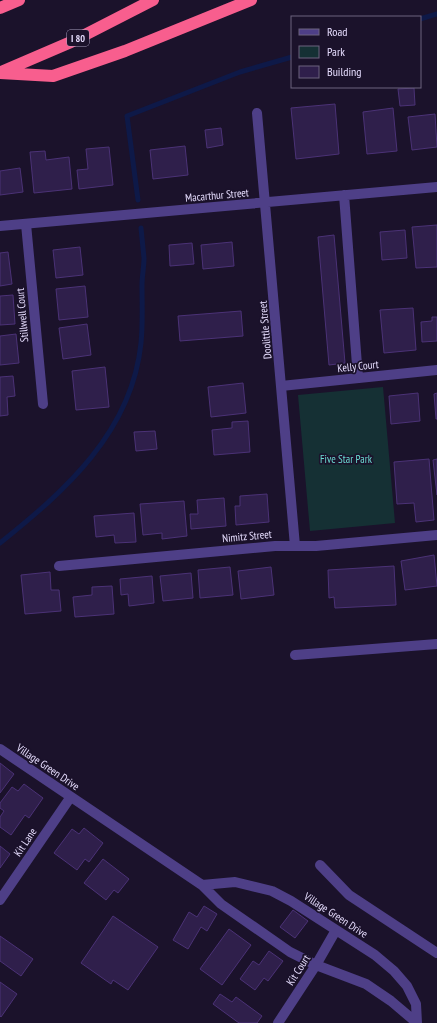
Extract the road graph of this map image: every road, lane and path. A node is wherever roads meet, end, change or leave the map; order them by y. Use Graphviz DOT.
graph roads {
  1 [pos="19,0"];
  2 [pos="153,0"];
  3 [pos="251,0"];
  4 [pos="0,8"];
  5 [pos="0,73"];
  6 [pos="257,113"];
  7 [pos="437,187"];
  8 [pos="344,195"];
  9 [pos="266,202"];
  10 [pos="26,224"];
  11 [pos="0,226"];
  12 [pos="437,370"];
  13 [pos="358,378"];
  14 [pos="281,386"];
  15 [pos="43,404"];
  16 [pos="437,535"];
  17 [pos="295,546"];
  18 [pos="60,566"];
  19 [pos="437,644"];
  20 [pos="295,655"];
  21 [pos="0,749"];
  22 [pos="70,798"];
  23 [pos="320,865"];
  24 [pos="202,885"];
  25 [pos="0,900"];
  26 [pos="336,930"];
  27 [pos="437,953"];
  28 [pos="316,965"];
  29 [pos="278,1023"];
  1 -- 4 [label="highway"];
  2 -- 5 [label="highway, I 80"];
  3 -- 5 [label="highway"];
  6 -- 9 [label="street, Doolittle Street"];
  7 -- 8 [label="street, Macarthur Street"];
  8 -- 9 [label="street, Macarthur Street"];
  8 -- 13 [label="street"];
  9 -- 10 [label="street, Macarthur Street"];
  9 -- 14 [label="street, Doolittle Street"];
  10 -- 11 [label="street, Macarthur Street"];
  10 -- 15 [label="street, Stillwell Court"];
  12 -- 13 [label="street, Kelly Court"];
  13 -- 14 [label="street, Kelly Court"];
  14 -- 17 [label="street, Doolittle Street"];
  16 -- 17 [label="street, Nimitz Street"];
  17 -- 18 [label="street, Nimitz Street"];
  19 -- 20 [label="street"];
  21 -- 22 [label="street, Village Green Drive"];
  22 -- 24 [label="street, Village Green Drive"];
  22 -- 25 [label="street, Kit Lane"];
  23 -- 27 [label="street"];
  24 -- 26 [label="street, Village Green Drive"];
  24 -- 28 [label="street, Village Green Drive"];
  26 -- 28 [label="street, Kit Court"];
  26 -- 28 [label="street, Village Green Drive"];
  28 -- 29 [label="street, Kit Court"];
}
